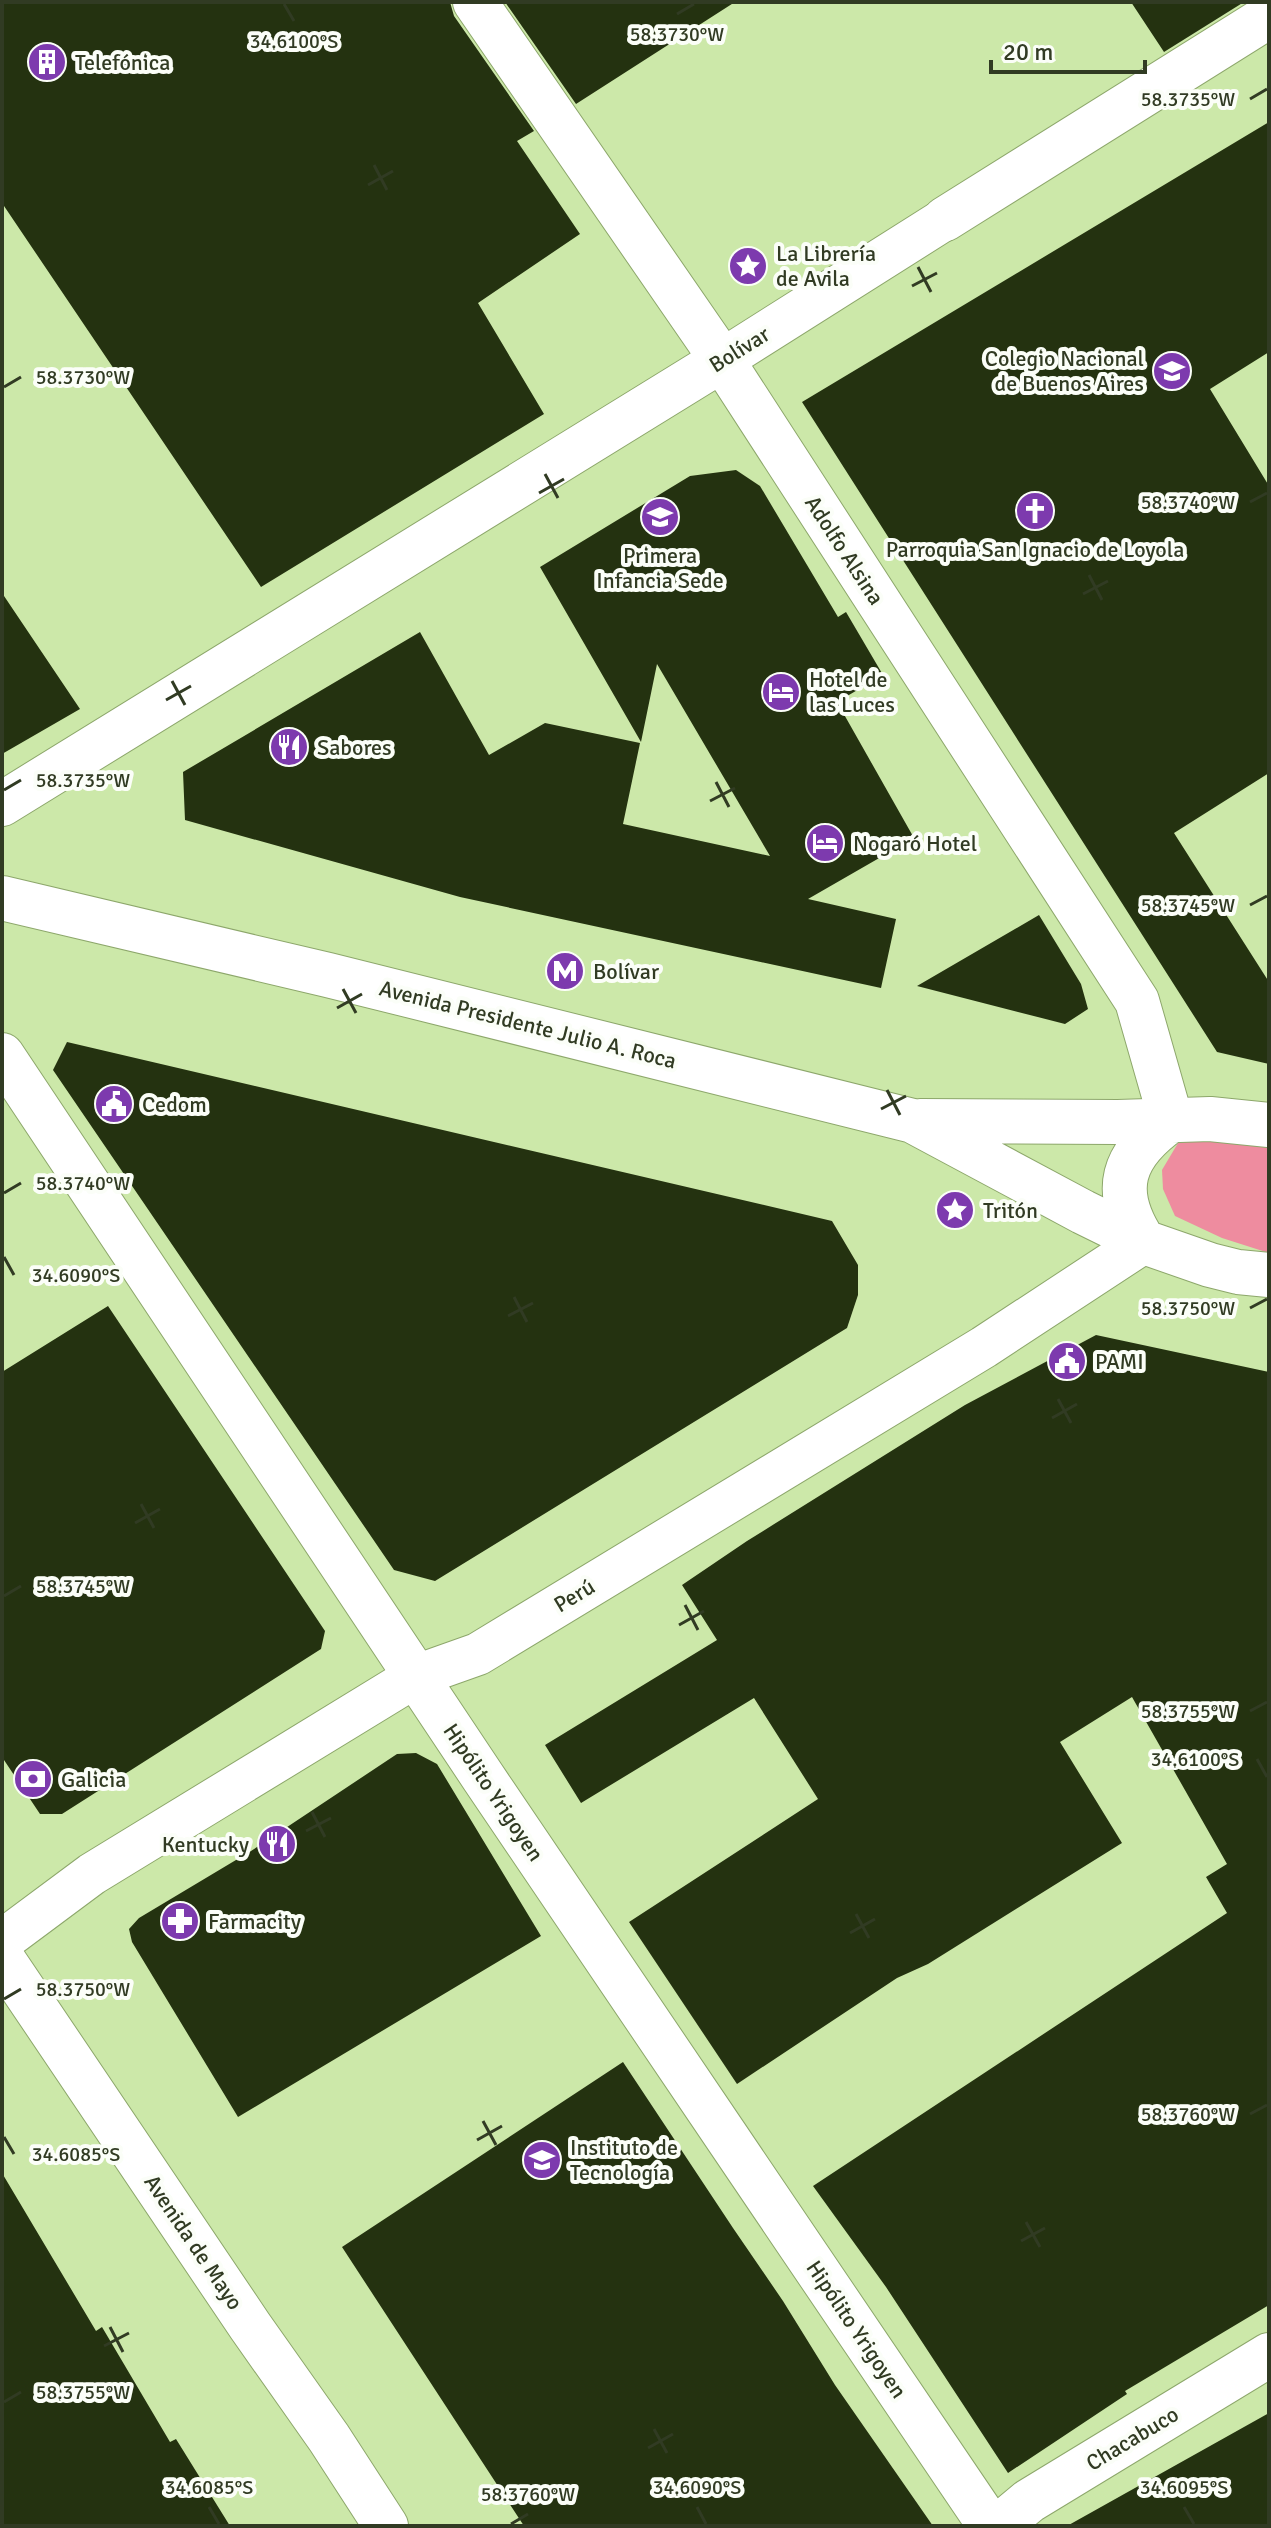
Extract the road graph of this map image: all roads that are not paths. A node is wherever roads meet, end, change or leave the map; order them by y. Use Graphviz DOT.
graph roads {
  1 [pos="475,2"];
  2 [pos="1269,16"];
  3 [pos="945,219"];
  4 [pos="722,360"];
  5 [pos="2,804"];
  6 [pos="2,898"];
  7 [pos="2,1055"];
  8 [pos="1171,1120"];
  9 [pos="913,1121"];
  10 [pos="1269,1125"];
  11 [pos="1144,1242"];
  12 [pos="1269,1275"];
  13 [pos="416,1676"];
  14 [pos="2,1941"];
  15 [pos="2,1958"];
  16 [pos="1269,2355"];
  17 [pos="386,2526"];
  18 [pos="990,2526"];
  19 [pos="999,2526"];
  1 -- 4 [label="street, Adolfo Alsina"];
  2 -- 3 [label="street, Bolívar"];
  3 -- 4 [label="street, Bolívar"];
  4 -- 5 [label="street, Bolívar"];
  4 -- 8 [label="street, Adolfo Alsina"];
  6 -- 9 [label="street, Avenida Presidente Julio A. Roca"];
  7 -- 13 [label="street, Hipólito Yrigoyen"];
  8 -- 9 [label="street, Avenida Presidente Julio A. Roca"];
  8 -- 10 [label="street, Avenida Presidente Julio A. Roca"];
  8 -- 11 [label="street"];
  9 -- 11 [label="street, Avenida Presidente Julio A. Roca"];
  11 -- 12 [label="street, Avenida Presidente Julio A. Roca"];
  11 -- 13 [label="street, Perú"];
  13 -- 14 [label="street, Perú"];
  13 -- 18 [label="street, Hipólito Yrigoyen"];
  15 -- 17 [label="street, Avenida de Mayo"];
  16 -- 19 [label="street, Chacabuco"];
}
